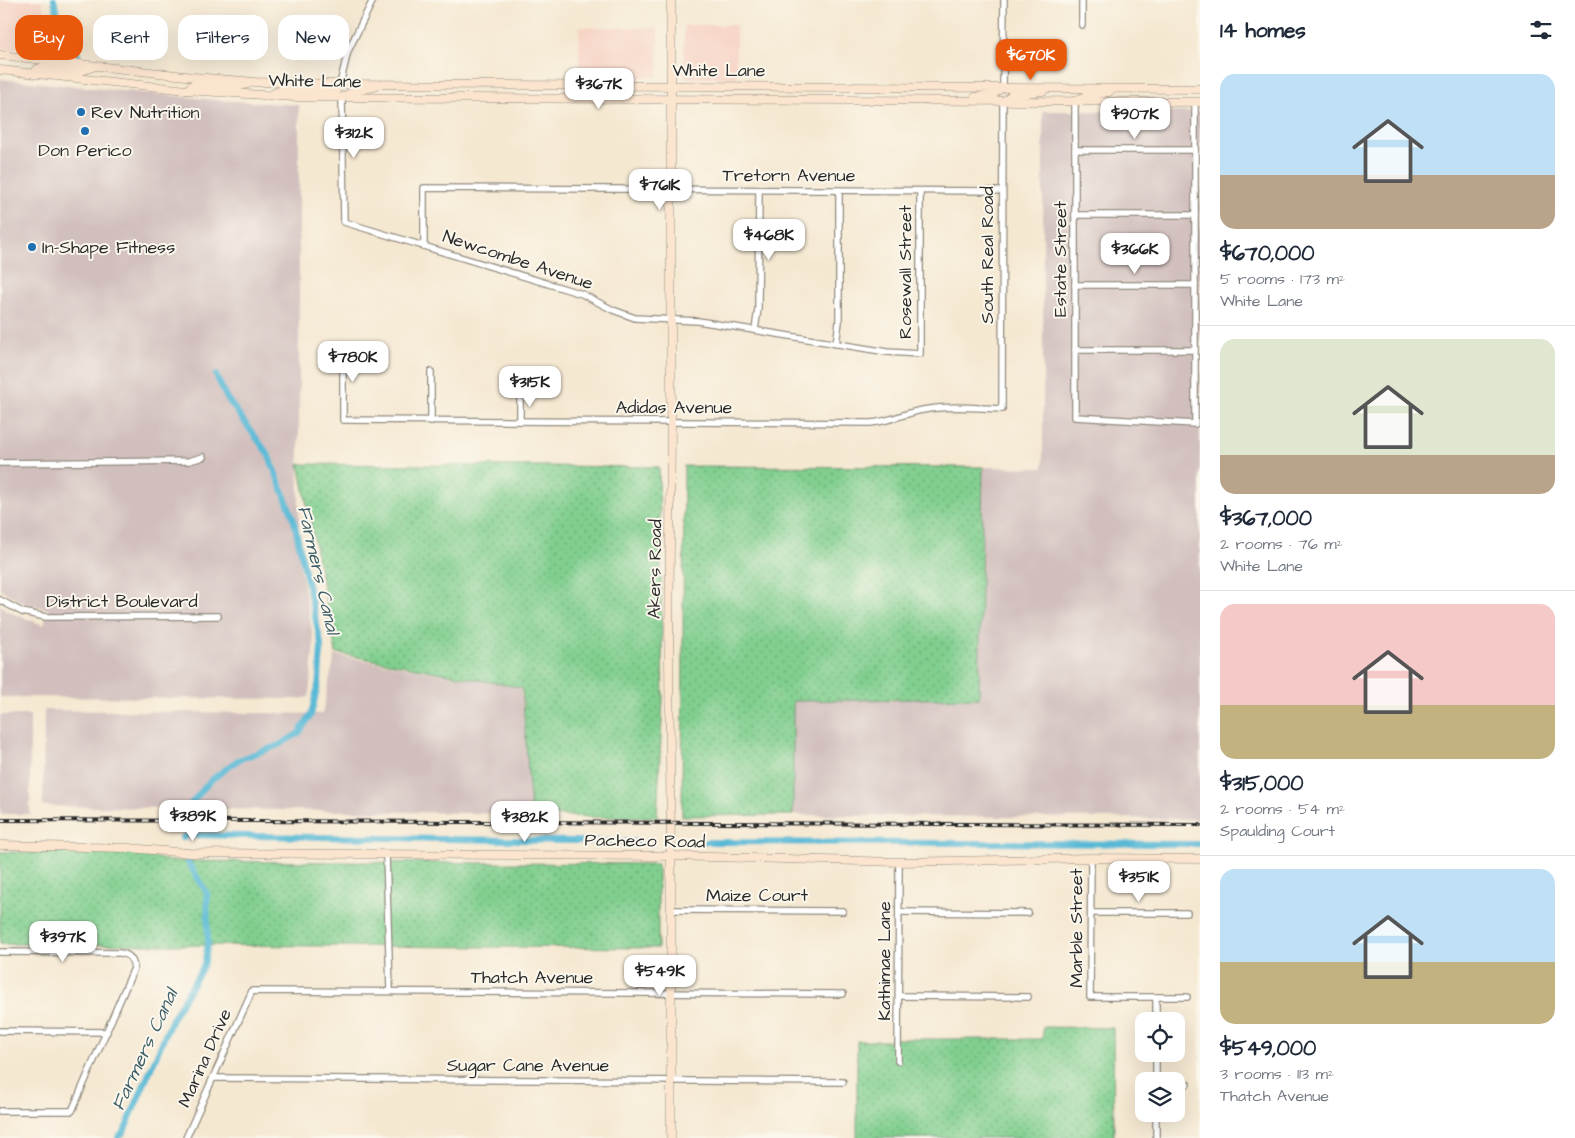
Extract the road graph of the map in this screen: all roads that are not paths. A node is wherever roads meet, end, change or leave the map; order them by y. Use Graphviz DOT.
graph roads {
  1 [pos="372,0"];
  2 [pos="671,0"];
  3 [pos="1004,0"];
  4 [pos="1082,0"];
  5 [pos="1082,25"];
  6 [pos="0,55"];
  7 [pos="95,66"];
  8 [pos="0,70"];
  9 [pos="34,74"];
  10 [pos="255,82"];
  11 [pos="340,84"];
  12 [pos="398,84"];
  13 [pos="671,85"];
  14 [pos="1003,87"];
  15 [pos="1069,88"];
  16 [pos="1128,88"];
  17 [pos="1200,89"];
  18 [pos="187,90"];
  19 [pos="268,96"];
  20 [pos="342,98"];
  21 [pos="671,99"];
  22 [pos="944,100"];
  23 [pos="1003,101"];
  24 [pos="1075,102"];
  25 [pos="1198,102"];
  26 [pos="1075,150"];
  27 [pos="1195,150"];
  28 [pos="671,189"];
  29 [pos="759,190"];
  30 [pos="839,190"];
  31 [pos="920,191"];
  32 [pos="1002,191"];
  33 [pos="1075,215"];
  34 [pos="1195,215"];
  35 [pos="424,246"];
  36 [pos="1075,285"];
  37 [pos="1195,285"];
  38 [pos="671,320"];
  39 [pos="755,330"];
  40 [pos="836,344"];
  41 [pos="343,345"];
  42 [pos="1075,350"];
  43 [pos="1195,350"];
  44 [pos="920,354"];
  45 [pos="431,372"];
  46 [pos="520,394"];
  47 [pos="1002,408"];
  48 [pos="431,420"];
  49 [pos="520,421"];
  50 [pos="671,422"];
  51 [pos="203,457"];
  52 [pos="0,463"];
  53 [pos="0,600"];
  54 [pos="218,616"];
  55 [pos="0,844"];
  56 [pos="386,854"];
  57 [pos="671,856"];
  58 [pos="1090,858"];
  59 [pos="1200,859"];
  60 [pos="899,862"];
  61 [pos="671,910"];
  62 [pos="843,911"];
  63 [pos="899,912"];
  64 [pos="1028,913"];
  65 [pos="1090,913"];
  66 [pos="1187,913"];
  67 [pos="0,952"];
  68 [pos="252,990"];
  69 [pos="390,991"];
  70 [pos="671,993"];
  71 [pos="843,994"];
  72 [pos="899,996"];
  73 [pos="1028,997"];
  74 [pos="1156,997"];
  75 [pos="1187,997"];
  76 [pos="1156,1012"];
  77 [pos="0,1031"];
  78 [pos="107,1032"];
  79 [pos="898,1061"];
  80 [pos="213,1078"];
  81 [pos="671,1081"];
  82 [pos="843,1082"];
  83 [pos="0,1111"];
  84 [pos="1156,1122"];
  85 [pos="186,1138"];
  86 [pos="671,1138"];
  87 [pos="1156,1138"];
  1 -- 11 [label="street"];
  2 -- 13 [label="main road, Akers Road"];
  3 -- 14 [label="street"];
  4 -- 5 [label="street"];
  6 -- 7 [label="main road, White Lane"];
  7 -- 9 [label="main road"];
  7 -- 10 [label="main road, White Lane"];
  8 -- 9 [label="main road, White Lane"];
  9 -- 18 [label="main road, White Lane"];
  10 -- 11 [label="main road, White Lane"];
  10 -- 18 [label="main road"];
  11 -- 12 [label="main road, White Lane"];
  11 -- 19 [label="main road"];
  12 -- 13 [label="main road, White Lane"];
  12 -- 20 [label="main road"];
  13 -- 14 [label="main road, White Lane"];
  13 -- 21 [label="main road, Akers Road"];
  14 -- 15 [label="main road, White Lane"];
  14 -- 22 [label="main road"];
  15 -- 16 [label="main road, White Lane"];
  15 -- 23 [label="main road"];
  16 -- 17 [label="main road, White Lane"];
  16 -- 24 [label="main road"];
  18 -- 19 [label="main road, White Lane"];
  19 -- 20 [label="main road, White Lane"];
  20 -- 21 [label="main road, White Lane"];
  20 -- 35 [label="street, Newcombe Avenue"];
  21 -- 22 [label="main road, White Lane"];
  21 -- 28 [label="main road, Akers Road"];
  22 -- 23 [label="main road, White Lane"];
  23 -- 24 [label="main road, White Lane"];
  23 -- 32 [label="street, South Real Road"];
  24 -- 25 [label="main road, White Lane"];
  24 -- 26 [label="street, Estate Street"];
  25 -- 27 [label="street"];
  26 -- 27 [label="street"];
  26 -- 33 [label="street, Estate Street"];
  27 -- 34 [label="street"];
  28 -- 29 [label="street, Tretorn Avenue"];
  28 -- 35 [label="street, Tretorn Avenue"];
  28 -- 38 [label="main road, Akers Road"];
  29 -- 30 [label="street, Tretorn Avenue"];
  29 -- 39 [label="street"];
  30 -- 31 [label="street, Tretorn Avenue"];
  30 -- 40 [label="street"];
  31 -- 32 [label="street, Tretorn Avenue"];
  31 -- 44 [label="street, Rosewall Street"];
  32 -- 47 [label="street, South Real Road"];
  33 -- 34 [label="street"];
  33 -- 36 [label="street, Estate Street"];
  34 -- 37 [label="street"];
  35 -- 38 [label="street, Newcombe Avenue"];
  36 -- 37 [label="street"];
  36 -- 42 [label="street, Estate Street"];
  37 -- 43 [label="street"];
  38 -- 39 [label="street, Newcombe Avenue"];
  38 -- 50 [label="main road, Akers Road"];
  39 -- 40 [label="street, Newcombe Avenue"];
  40 -- 44 [label="street, Newcombe Avenue"];
  41 -- 48 [label="street, Adidas Avenue"];
  42 -- 43 [label="street"];
  42 -- 43 [label="street, Estate Street"];
  45 -- 48 [label="street"];
  46 -- 49 [label="street"];
  47 -- 50 [label="street, Adidas Avenue"];
  48 -- 49 [label="street, Adidas Avenue"];
  49 -- 50 [label="street, Adidas Avenue"];
  50 -- 57 [label="main road, Akers Road"];
  51 -- 52 [label="street"];
  53 -- 54 [label="street, District Boulevard"];
  55 -- 56 [label="main road, Pacheco Road"];
  56 -- 57 [label="main road, Pacheco Road"];
  56 -- 69 [label="street"];
  57 -- 60 [label="main road, Pacheco Road"];
  57 -- 61 [label="main road, Akers Road"];
  58 -- 59 [label="main road, Pacheco Road"];
  58 -- 60 [label="main road, Pacheco Road"];
  58 -- 65 [label="street, Marble Street"];
  60 -- 63 [label="street, Kathimae Lane"];
  61 -- 62 [label="street, Maize Court"];
  61 -- 70 [label="main road, Akers Road"];
  63 -- 64 [label="street"];
  63 -- 72 [label="street, Kathimae Lane"];
  65 -- 66 [label="street"];
  65 -- 74 [label="street, Marble Street"];
  67 -- 78 [label="street"];
  68 -- 69 [label="street, Thatch Avenue"];
  68 -- 80 [label="street, Marina Drive"];
  69 -- 70 [label="street, Thatch Avenue"];
  70 -- 71 [label="street, Thatch Avenue"];
  70 -- 81 [label="main road, Akers Road"];
  72 -- 73 [label="street"];
  72 -- 79 [label="street, Kathimae Lane"];
  74 -- 75 [label="street"];
  74 -- 76 [label="street"];
  77 -- 78 [label="street"];
  78 -- 83 [label="street"];
  80 -- 81 [label="street, Sugar Cane Avenue"];
  80 -- 85 [label="street, Marina Drive"];
  81 -- 82 [label="street, Sugar Cane Avenue"];
  81 -- 86 [label="main road, Akers Road"];
  84 -- 87 [label="street"];
}
